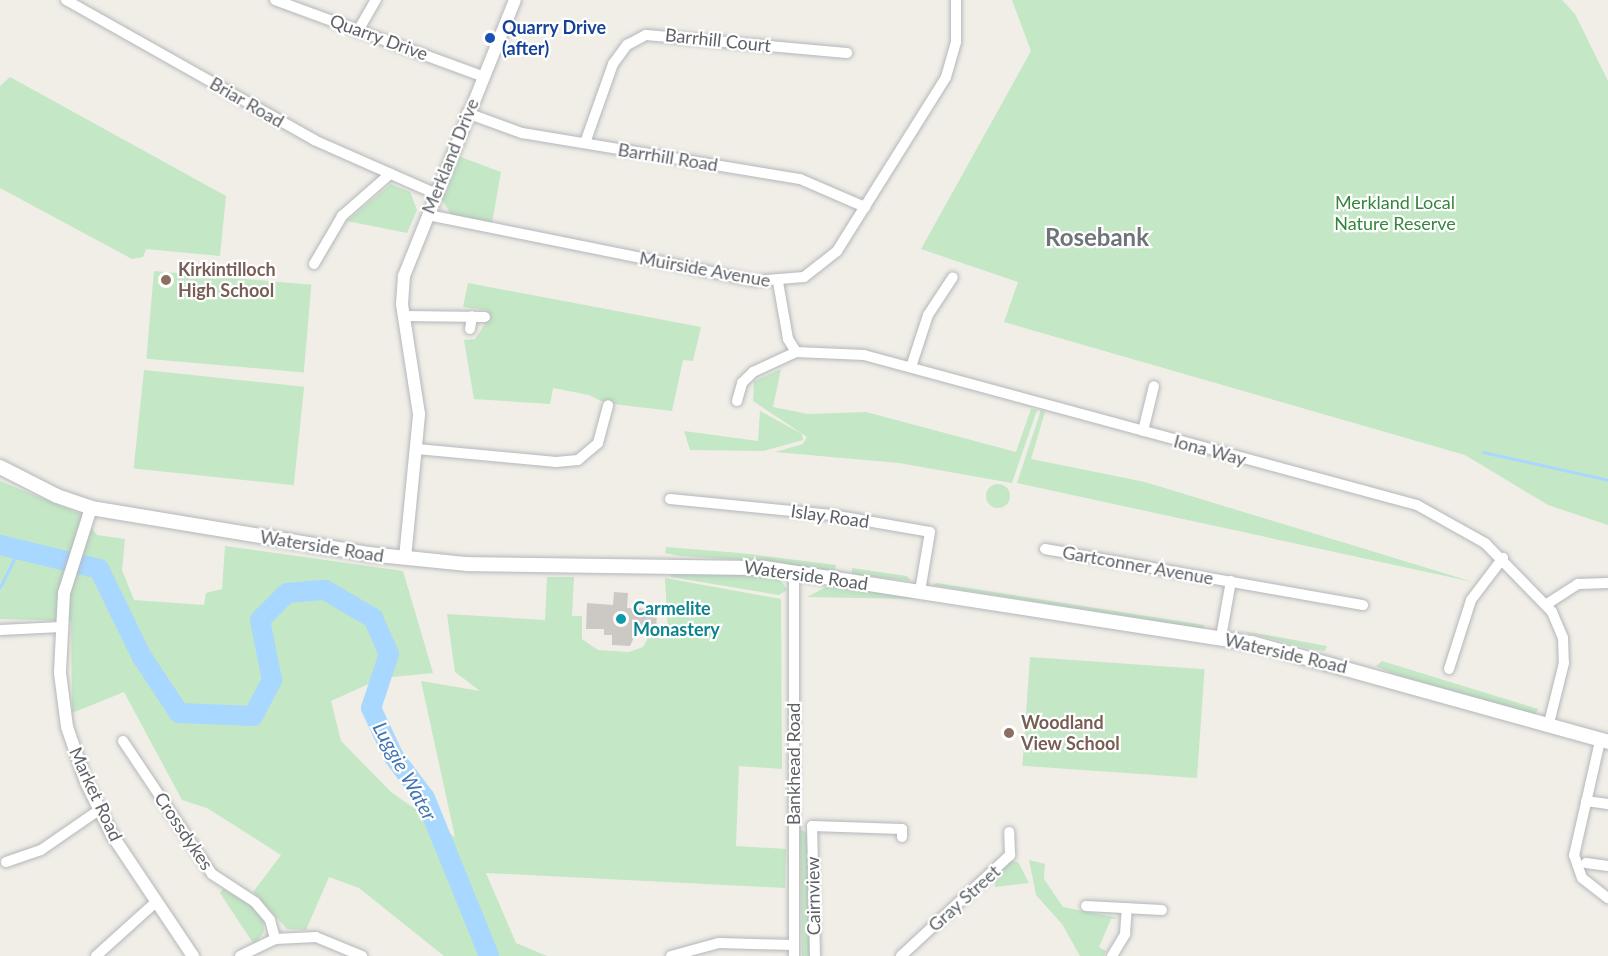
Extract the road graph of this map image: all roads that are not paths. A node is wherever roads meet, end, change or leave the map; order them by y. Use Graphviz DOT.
graph roads {
  1 [pos="66,0"];
  2 [pos="274,0"];
  3 [pos="376,0"];
  4 [pos="514,0"];
  5 [pos="956,0"];
  6 [pos="359,29"];
  7 [pos="847,53"];
  8 [pos="482,76"];
  9 [pos="468,113"];
  10 [pos="585,143"];
  11 [pos="390,174"];
  12 [pos="434,193"];
  13 [pos="865,207"];
  14 [pos="428,215"];
  15 [pos="314,264"];
  16 [pos="953,277"];
  17 [pos="778,282"];
  18 [pos="404,316"];
  19 [pos="472,316"];
  20 [pos="485,317"];
  21 [pos="470,329"];
  22 [pos="796,352"];
  23 [pos="911,367"];
  24 [pos="1154,386"];
  25 [pos="737,401"];
  26 [pos="608,405"];
  27 [pos="1143,431"];
  28 [pos="417,449"];
  29 [pos="0,467"];
  30 [pos="670,499"];
  31 [pos="91,508"];
  32 [pos="1045,549"];
  33 [pos="405,558"];
  34 [pos="1503,558"];
  35 [pos="794,572"];
  36 [pos="1232,581"];
  37 [pos="1608,583"];
  38 [pos="920,591"];
  39 [pos="1547,604"];
  40 [pos="1363,605"];
  41 [pos="61,627"];
  42 [pos="0,630"];
  43 [pos="1221,638"];
  44 [pos="1449,669"];
  45 [pos="1548,727"];
  46 [pos="123,741"];
  47 [pos="1604,742"];
  48 [pos="1586,801"];
  49 [pos="1608,804"];
  50 [pos="99,810"];
  51 [pos="1009,832"];
  52 [pos="902,837"];
  53 [pos="6,862"];
  54 [pos="1586,863"];
  55 [pos="1608,866"];
  56 [pos="1608,898"];
  57 [pos="156,902"];
  58 [pos="1086,906"];
  59 [pos="1127,908"];
  60 [pos="1162,910"];
  61 [pos="275,939"];
  62 [pos="794,950"];
  63 [pos="96,956"];
  64 [pos="193,956"];
  65 [pos="240,956"];
  66 [pos="362,956"];
  67 [pos="672,956"];
  68 [pos="815,956"];
  69 [pos="901,956"];
  70 [pos="1112,956"];
  1 -- 11 [label="street, Briar Road"];
  2 -- 6 [label="street, Quarry Drive"];
  3 -- 6 [label="street"];
  4 -- 8 [label="street, Merkland Drive"];
  5 -- 13 [label="street, Muirside Avenue"];
  6 -- 8 [label="street, Quarry Drive"];
  7 -- 10 [label="street, Barrhill Court"];
  8 -- 9 [label="street, Merkland Drive"];
  9 -- 10 [label="street, Barrhill Road"];
  9 -- 12 [label="street, Merkland Drive"];
  10 -- 13 [label="street, Barrhill Road"];
  11 -- 12 [label="street, Briar Road"];
  11 -- 15 [label="street"];
  12 -- 14 [label="street, Merkland Drive"];
  13 -- 17 [label="street, Muirside Avenue"];
  14 -- 17 [label="street, Muirside Avenue"];
  14 -- 18 [label="street, Merkland Drive"];
  16 -- 23 [label="street"];
  17 -- 22 [label="street"];
  18 -- 19 [label="street"];
  18 -- 28 [label="street, Merkland Drive"];
  19 -- 20 [label="street"];
  19 -- 21 [label="street"];
  22 -- 23 [label="street, Iona Way"];
  22 -- 25 [label="street, Iona Way"];
  23 -- 27 [label="street, Iona Way"];
  24 -- 27 [label="street"];
  26 -- 28 [label="street"];
  27 -- 34 [label="street, Iona Way"];
  28 -- 33 [label="street, Merkland Drive"];
  29 -- 31 [label="main road, Waterside Road"];
  30 -- 38 [label="street, Islay Road"];
  31 -- 33 [label="main road, Waterside Road"];
  31 -- 41 [label="street, Market Road"];
  32 -- 36 [label="street, Gartconner Avenue"];
  33 -- 35 [label="main road, Waterside Road"];
  34 -- 39 [label="street, Iona Way"];
  34 -- 44 [label="street"];
  35 -- 38 [label="main road, Waterside Road"];
  35 -- 62 [label="street, Bankhead Road"];
  36 -- 40 [label="street, Gartconner Avenue"];
  36 -- 43 [label="street, Gartconner Avenue"];
  37 -- 39 [label="street"];
  38 -- 43 [label="main road, Waterside Road"];
  39 -- 45 [label="street, Iona Way"];
  41 -- 42 [label="street"];
  41 -- 50 [label="street, Market Road"];
  43 -- 45 [label="main road, Waterside Road"];
  45 -- 47 [label="main road, Waterside Road"];
  46 -- 61 [label="street, Crossdykes"];
  47 -- 48 [label="street"];
  48 -- 49 [label="street"];
  48 -- 56 [label="street"];
  50 -- 53 [label="street"];
  50 -- 57 [label="street, Market Road"];
  51 -- 69 [label="street, Gray Street"];
  52 -- 68 [label="street, Cairnview"];
  54 -- 55 [label="street"];
  57 -- 63 [label="street"];
  57 -- 64 [label="street, Market Road"];
  58 -- 59 [label="street"];
  59 -- 60 [label="street"];
  59 -- 70 [label="street"];
  61 -- 65 [label="street"];
  61 -- 66 [label="street"];
  62 -- 67 [label="street"];
}
